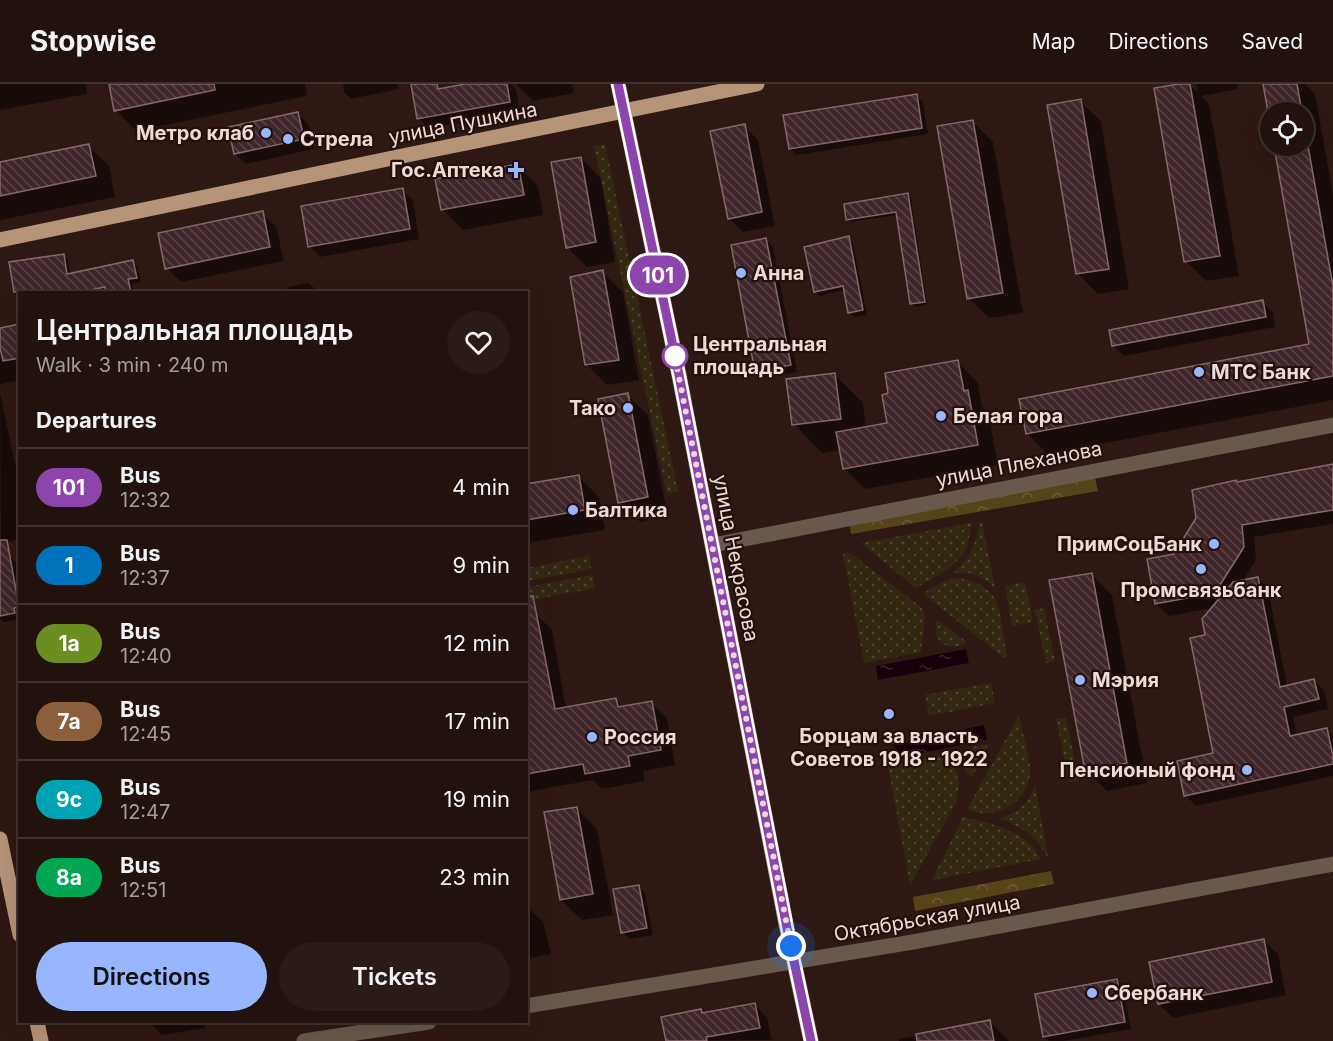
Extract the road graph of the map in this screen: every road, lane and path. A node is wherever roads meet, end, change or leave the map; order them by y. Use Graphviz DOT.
graph roads {
  1 [pos="618,84"];
  2 [pos="757,84"];
  3 [pos="623,111"];
  4 [pos="0,240"];
  5 [pos="1333,425"];
  6 [pos="713,545"];
  7 [pos="0,838"];
  8 [pos="1333,864"];
  9 [pos="18,925"];
  10 [pos="795,962"];
  11 [pos="528,1006"];
  12 [pos="37,1023"];
  13 [pos="422,1023"];
  14 [pos="41,1041"];
  15 [pos="304,1041"];
  16 [pos="811,1041"];
  1 -- 3 [label="main road, улица Некрасова"];
  2 -- 3 [label="main road, улица Пушкина"];
  3 -- 4 [label="main road, улица Пушкина"];
  3 -- 6 [label="main road, улица Некрасова"];
  5 -- 6 [label="street, улица Плеханова"];
  6 -- 10 [label="main road, улица Некрасова"];
  7 -- 9 [label="main road"];
  8 -- 10 [label="street, Октябрьская улица"];
  10 -- 11 [label="street, Октябрьская улица"];
  10 -- 16 [label="main road, улица Некрасова"];
  12 -- 14 [label="main road"];
  13 -- 15 [label="street"];
}
